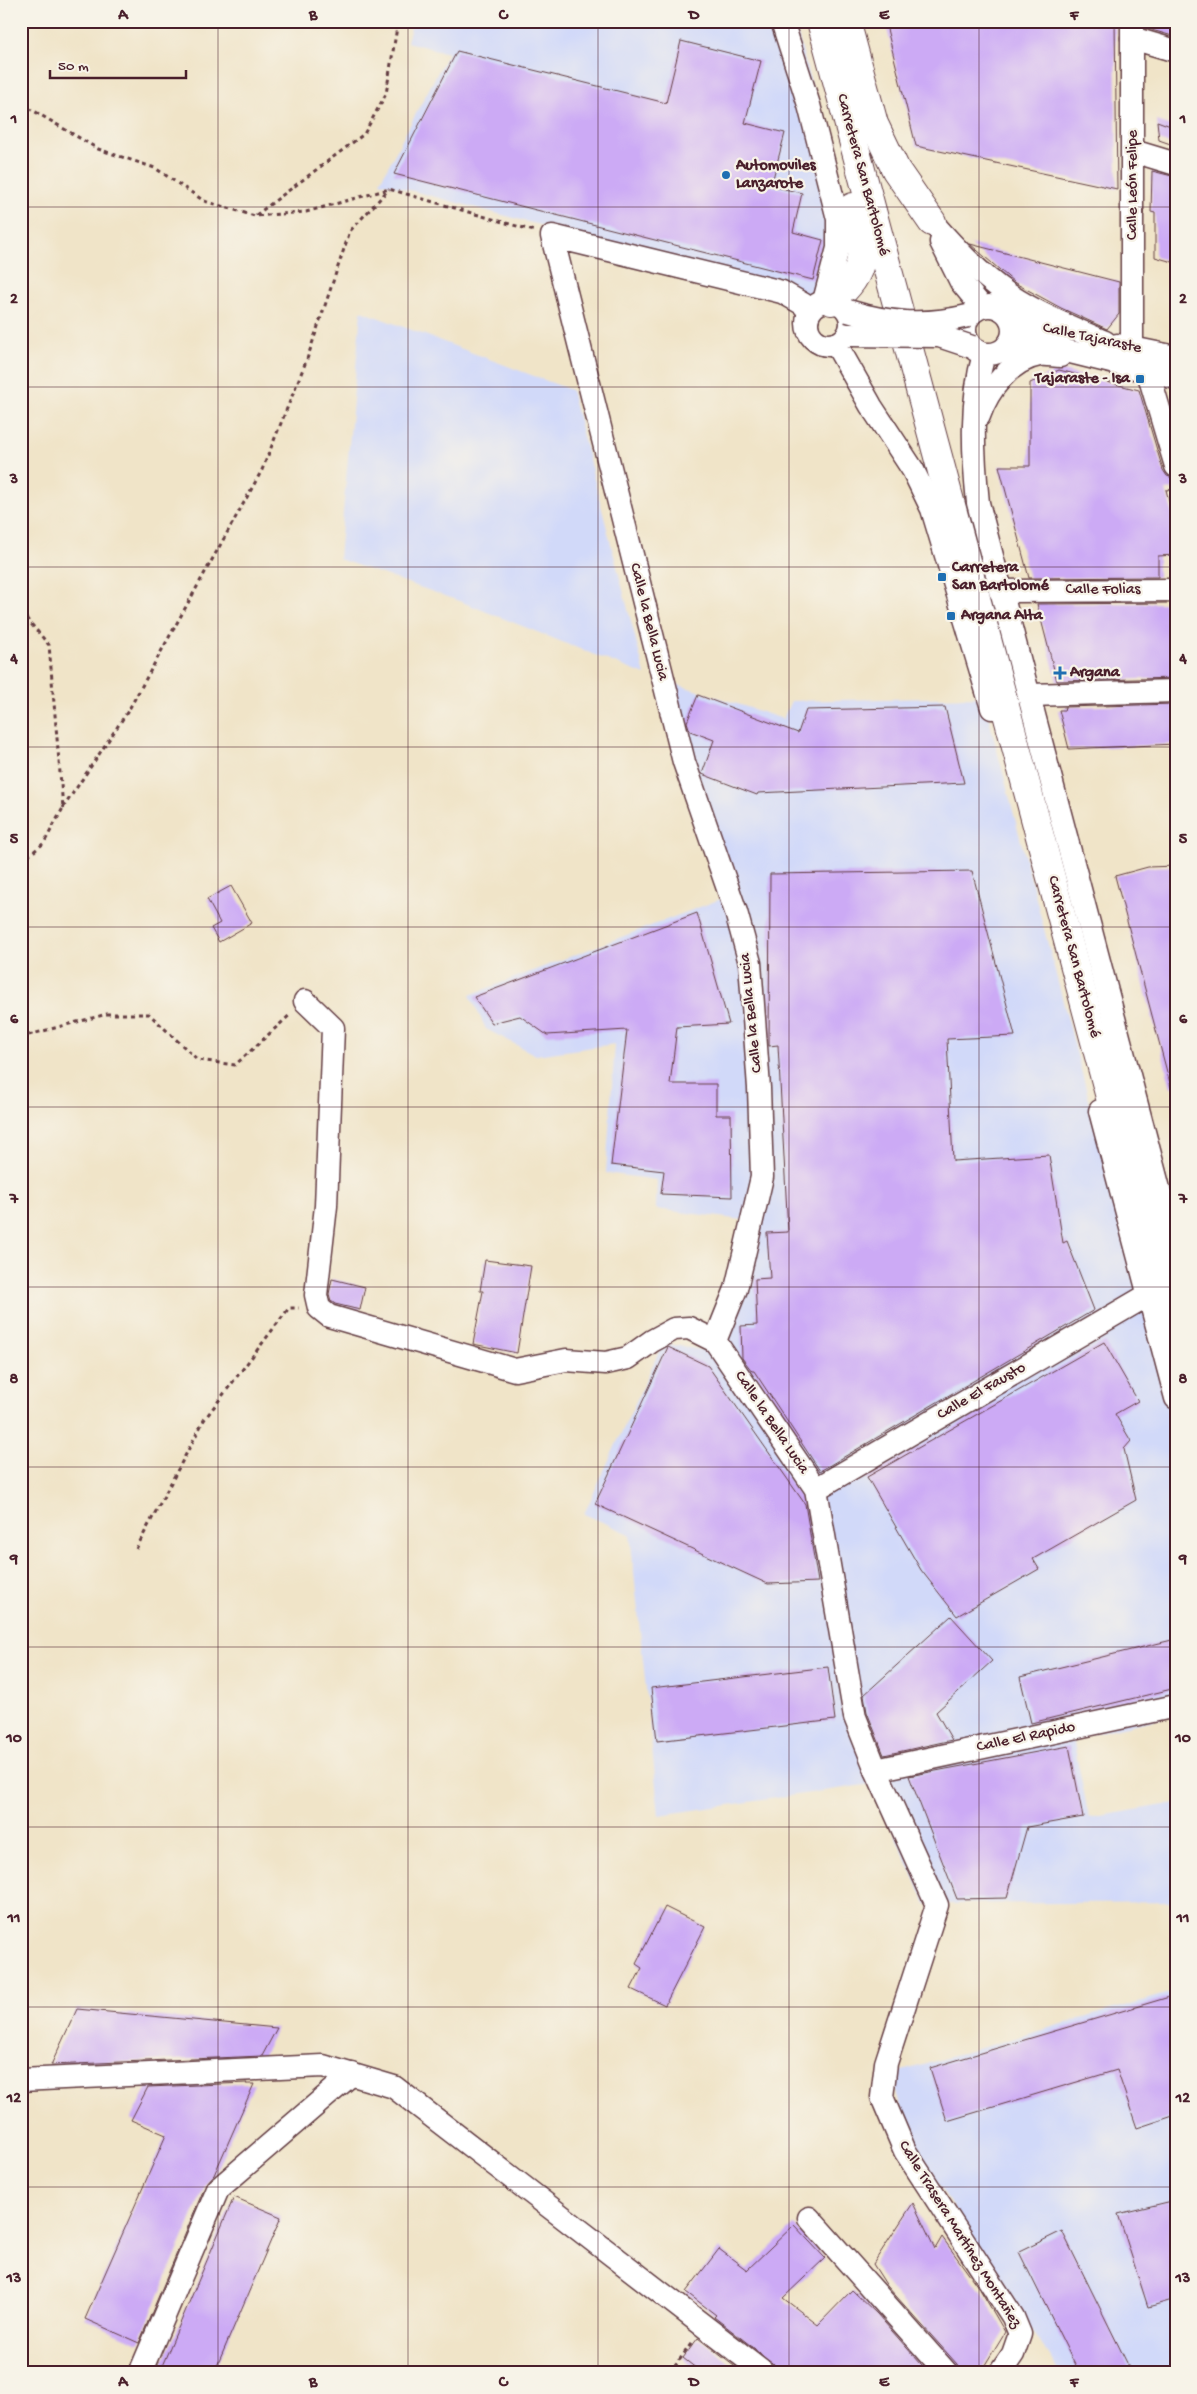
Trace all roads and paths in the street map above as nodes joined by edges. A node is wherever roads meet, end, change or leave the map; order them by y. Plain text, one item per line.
1 (398, 21) edge
2 (782, 21) edge
3 (806, 21) edge
4 (821, 21) edge
5 (831, 21) edge
6 (846, 21) edge
7 (1132, 30) edge
8 (1176, 51) edge
9 (21, 106) edge
10 (1133, 151) junction
11 (1176, 164) edge
12 (389, 189) junction
13 (255, 216) junction
14 (932, 222) junction
15 (552, 236) junction
16 (828, 306) junction
17 (975, 311) junction
18 (1010, 318) junction
19 (842, 340) junction
20 (1105, 342) junction
21 (1007, 346) junction
22 (1132, 348) junction
23 (978, 351) junction
24 (1176, 356) edge
25 (1086, 358) junction
26 (1148, 372) junction
27 (1176, 378) edge
28 (975, 427) junction
29 (1176, 466) edge
30 (1000, 590) junction
31 (1176, 590) edge
32 (21, 612) edge
33 (1176, 691) edge
34 (1029, 695) junction
35 (63, 808) junction
36 (21, 862) edge
37 (305, 1000) joint
38 (21, 1037) edge
39 (1155, 1226) junction
40 (1176, 1253) edge
41 (1176, 1285) edge
42 (1148, 1295) junction
43 (1176, 1303) edge
44 (319, 1308) junction
45 (715, 1341) junction
46 (1176, 1343) edge
47 (1176, 1398) edge
48 (816, 1489) junction
49 (136, 1549) dead end
50 (1176, 1706) edge
51 (876, 1770) junction
52 (352, 2074) junction
53 (21, 2080) edge
54 (809, 2218) dead end
55 (704, 2326) junction
56 (140, 2373) edge
57 (670, 2373) edge
58 (765, 2373) edge
59 (947, 2373) edge
60 (1000, 2373) edge

1 - 13 path
2 - 16 street
3 - 16 main road
4 - 46 main road, Carretera San Bartolomé
5 - 39 main road, Carretera San Bartolomé
6 - 14 main road
7 - 8 street
7 - 10 street, Calle León Felipe
9 - 13 path
10 - 11 street
10 - 22 street, Calle León Felipe
12 - 13 path
12 - 15 path
12 - 35 path
14 - 17 street
14 - 20 street
15 - 16 street
15 - 45 street, Calle la Bella Lucia
16 - 17 street, bridge
16 - 19 street
16 - 19 street
17 - 18 street
17 - 23 street
18 - 20 street, Calle Tajaraste
18 - 21 street
19 - 23 street, bridge
19 - 42 street, Carretera San Bartolomé
20 - 22 street, Calle Tajaraste
21 - 23 street
21 - 25 street, Calle Tajaraste
22 - 24 street, Calle Tajaraste
23 - 28 street, Carretera San Bartolomé
25 - 26 street, Calle Tajaraste
25 - 28 street
26 - 27 street, Calle Tajaraste
26 - 29 street
28 - 30 street, Carretera San Bartolomé
30 - 31 street, Calle Folias
30 - 34 street, Carretera San Bartolomé
32 - 35 path
33 - 34 street
34 - 40 street, Carretera San Bartolomé
35 - 36 path
37 - 38 path
37 - 44 street
39 - 41 main road
39 - 43 main road, Carretera San Bartolomé
42 - 47 street, Carretera San Bartolomé
42 - 48 street, Calle El Fausto
44 - 45 street
44 - 49 path
45 - 48 street, Calle la Bella Lucia
48 - 51 street, Calle la Bella Lucia
50 - 51 street, Calle El Rapido
51 - 60 street, Calle Trasera Martínez Montañez
52 - 53 street
52 - 55 street
52 - 56 street
54 - 59 street
55 - 57 path
55 - 58 street

